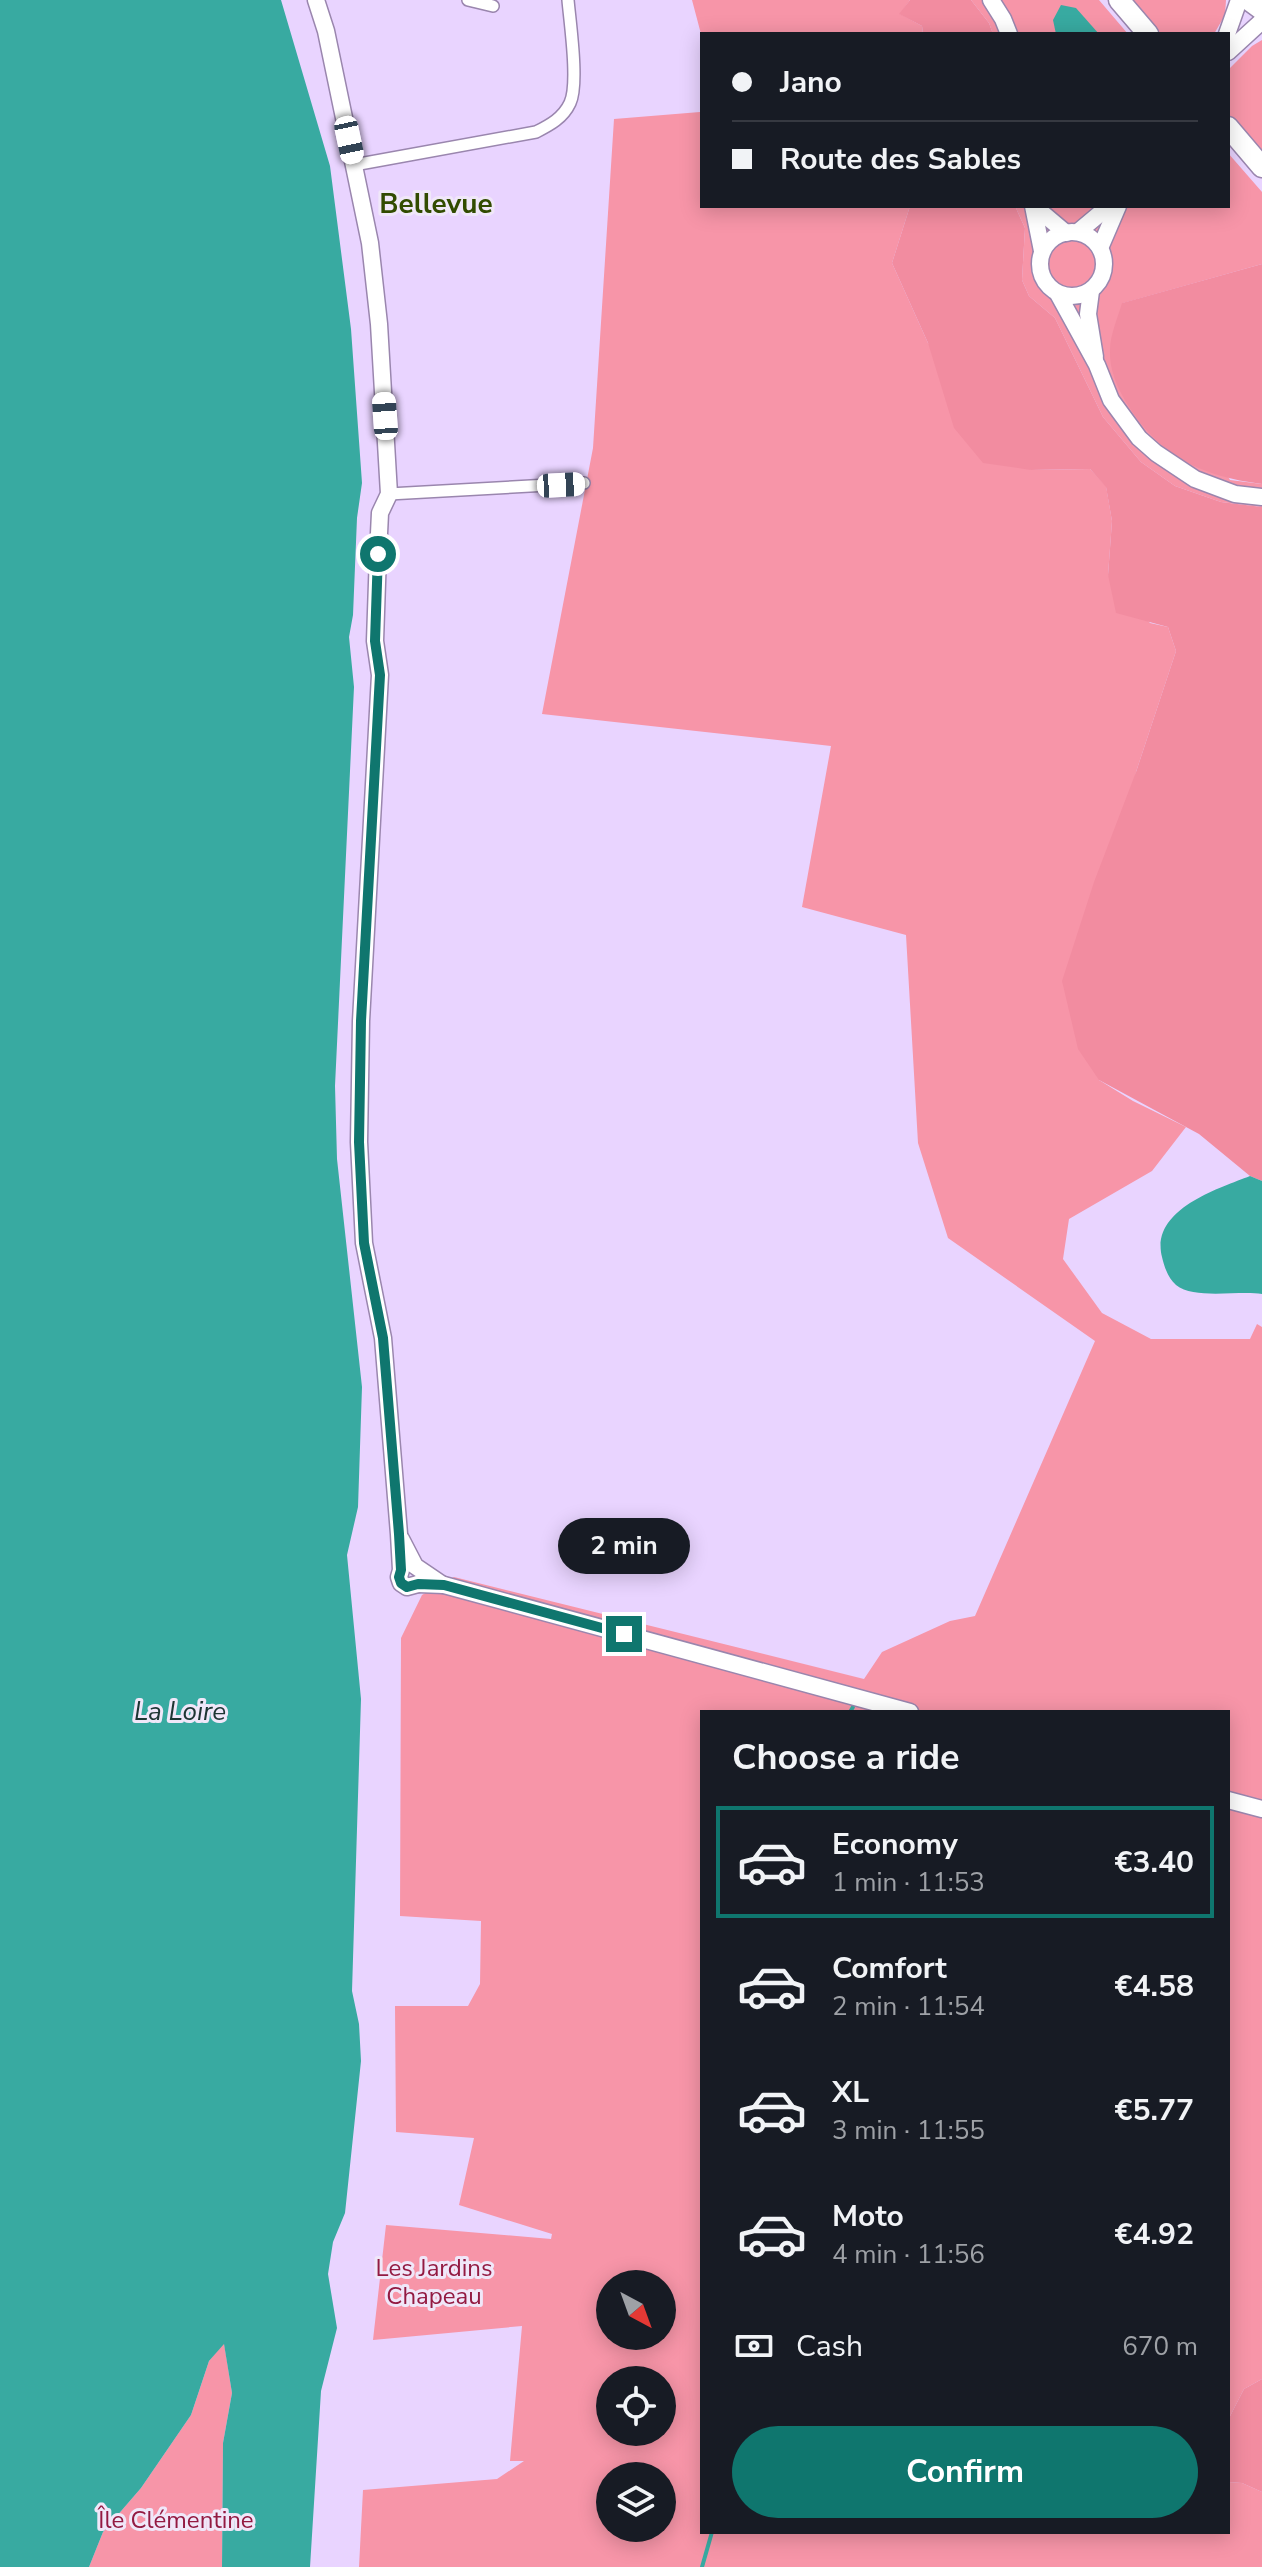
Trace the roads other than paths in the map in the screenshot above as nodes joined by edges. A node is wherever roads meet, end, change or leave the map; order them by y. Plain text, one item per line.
1 (316, 0) edge
2 (468, 0) edge
3 (568, 0) edge
4 (991, 0) edge
5 (1119, 0) edge
6 (1239, 0) edge
7 (1247, 0) edge
8 (493, 6) dead end
9 (1262, 11) edge
10 (1262, 21) edge
11 (1008, 32) edge
12 (1146, 32) edge
13 (1228, 32) edge
14 (1230, 50) edge
15 (1230, 129) edge
16 (354, 165) junction
17 (1262, 167) edge
18 (1033, 208) edge
19 (1036, 208) edge
20 (1106, 208) edge
21 (1117, 208) edge
22 (1072, 232) junction
23 (1100, 248) junction
24 (1042, 251) junction
25 (1091, 291) junction
26 (1058, 294) junction
27 (1097, 365) junction
28 (584, 483) dead end
29 (389, 494) junction
30 (1262, 497) edge
31 (903, 1710) edge
32 (1230, 1801) edge
33 (1262, 1809) edge

1 - 16 street
2 - 8 street
3 - 16 street
4 - 11 street
5 - 12 highway
6 - 13 street
7 - 9 main road
10 - 14 street
15 - 17 highway
16 - 29 street
18 - 24 street
19 - 22 street
20 - 22 street
21 - 23 street
22 - 23 street
22 - 24 street
23 - 25 street
24 - 26 street
25 - 26 street
25 - 27 street
26 - 27 street
27 - 30 street
28 - 29 street
29 - 31 street
32 - 33 street

